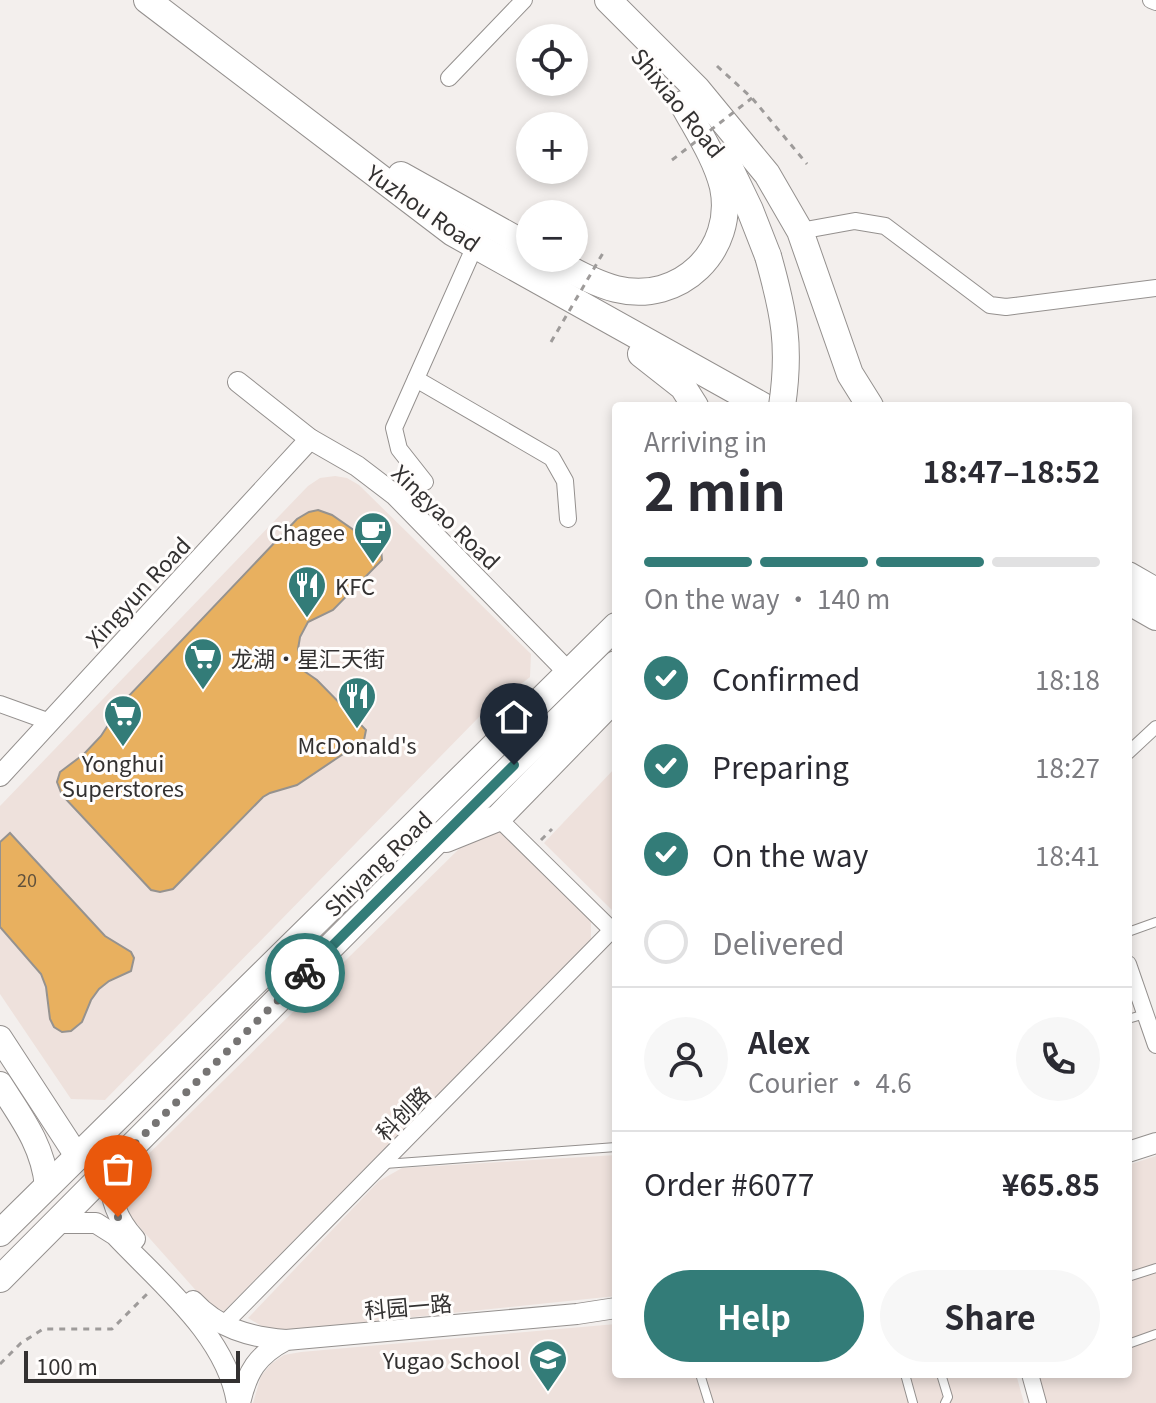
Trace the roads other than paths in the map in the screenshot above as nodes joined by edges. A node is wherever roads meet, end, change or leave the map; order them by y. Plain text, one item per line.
1 (147, 0) edge
2 (160, 0) edge
3 (524, 0) edge
4 (595, 0) edge
5 (608, 0) edge
6 (198, 40) junction
7 (449, 78) dead end
8 (683, 104) junction
9 (294, 113) junction
10 (800, 231) junction
11 (516, 240) edge
12 (464, 241) junction
13 (575, 272) edge
14 (1156, 288) edge
15 (416, 379) junction
16 (238, 382) dead end
17 (692, 402) edge
18 (756, 402) edge
19 (783, 402) edge
20 (868, 402) edge
21 (310, 439) junction
22 (425, 482) dead end
23 (568, 519) dead end
24 (1132, 577) edge
25 (1156, 591) edge
26 (1132, 603) edge
27 (1156, 617) edge
28 (612, 630) edge
29 (612, 668) edge
30 (569, 673) junction
31 (612, 701) edge
32 (0, 704) edge
33 (50, 722) junction
34 (1156, 727) edge
35 (1132, 749) edge
36 (0, 776) edge
37 (498, 818) junction
38 (432, 845) junction
39 (1156, 922) edge
40 (612, 930) edge
41 (1132, 931) edge
42 (612, 934) edge
43 (1132, 976) edge
44 (1145, 1014) junction
45 (1132, 1018) edge
46 (0, 1038) edge
47 (1156, 1045) edge
48 (23, 1073) junction
49 (0, 1084) edge
50 (1156, 1143) edge
51 (612, 1147) edge
52 (1132, 1151) edge
53 (77, 1156) junction
54 (381, 1165) junction
55 (108, 1171) junction
56 (47, 1186) junction
57 (55, 1223) junction
58 (0, 1233) edge
59 (1156, 1268) edge
60 (1132, 1276) edge
61 (0, 1279) edge
62 (612, 1309) edge
63 (223, 1325) junction
64 (1156, 1334) edge
65 (286, 1340) junction
66 (1132, 1343) edge
67 (701, 1378) edge
68 (906, 1378) edge
69 (942, 1378) edge
70 (1031, 1378) edge
71 (239, 1403) edge
72 (709, 1403) edge
73 (913, 1403) edge
74 (945, 1403) edge
75 (1038, 1403) edge

1 - 6 main road, Yuzhou Road
2 - 6 main road
3 - 7 street
4 - 8 main road, Shixiao Road
5 - 10 main road
6 - 9 main road, Yuzhou Road
8 - 13 main road
8 - 19 main road, Shixiao Road, bridge
9 - 11 main road
9 - 12 main road, Yuzhou Road
10 - 14 street
10 - 20 main road
12 - 15 street
12 - 17 main road
12 - 18 main road, Yuzhou Road
15 - 22 street
15 - 23 street
16 - 21 street, Xingyao Road
21 - 30 street, Xingyao Road
21 - 33 street, Xingyun Road
24 - 25 main road
26 - 27 main road
28 - 30 main road, Shiyang Road
29 - 38 main road, Shiyang Road
30 - 53 main road, Shiyang Road
31 - 37 main road
32 - 33 street
33 - 36 street, Xingyun Road
34 - 35 street
37 - 38 main road
37 - 40 street
38 - 55 main road, Shiyang Road
39 - 41 lane
42 - 54 street, 科创路
43 - 44 street
44 - 45 lane
44 - 47 street
46 - 48 main road
48 - 49 main road
48 - 53 main road
49 - 56 main road
50 - 52 street
51 - 54 lane
53 - 56 main road, Shiyang Road
54 - 63 street, 科创路
55 - 57 main road, Shiyang Road
55 - 63 street, 科园一路
56 - 58 main road, Shiyang Road
57 - 61 main road, Shiyang Road
57 - 71 street
59 - 60 lane
62 - 65 street, 科园一路
63 - 65 street, 科园一路
64 - 66 lane
65 - 71 street
67 - 72 lane
68 - 73 lane
69 - 74 lane
70 - 75 street

